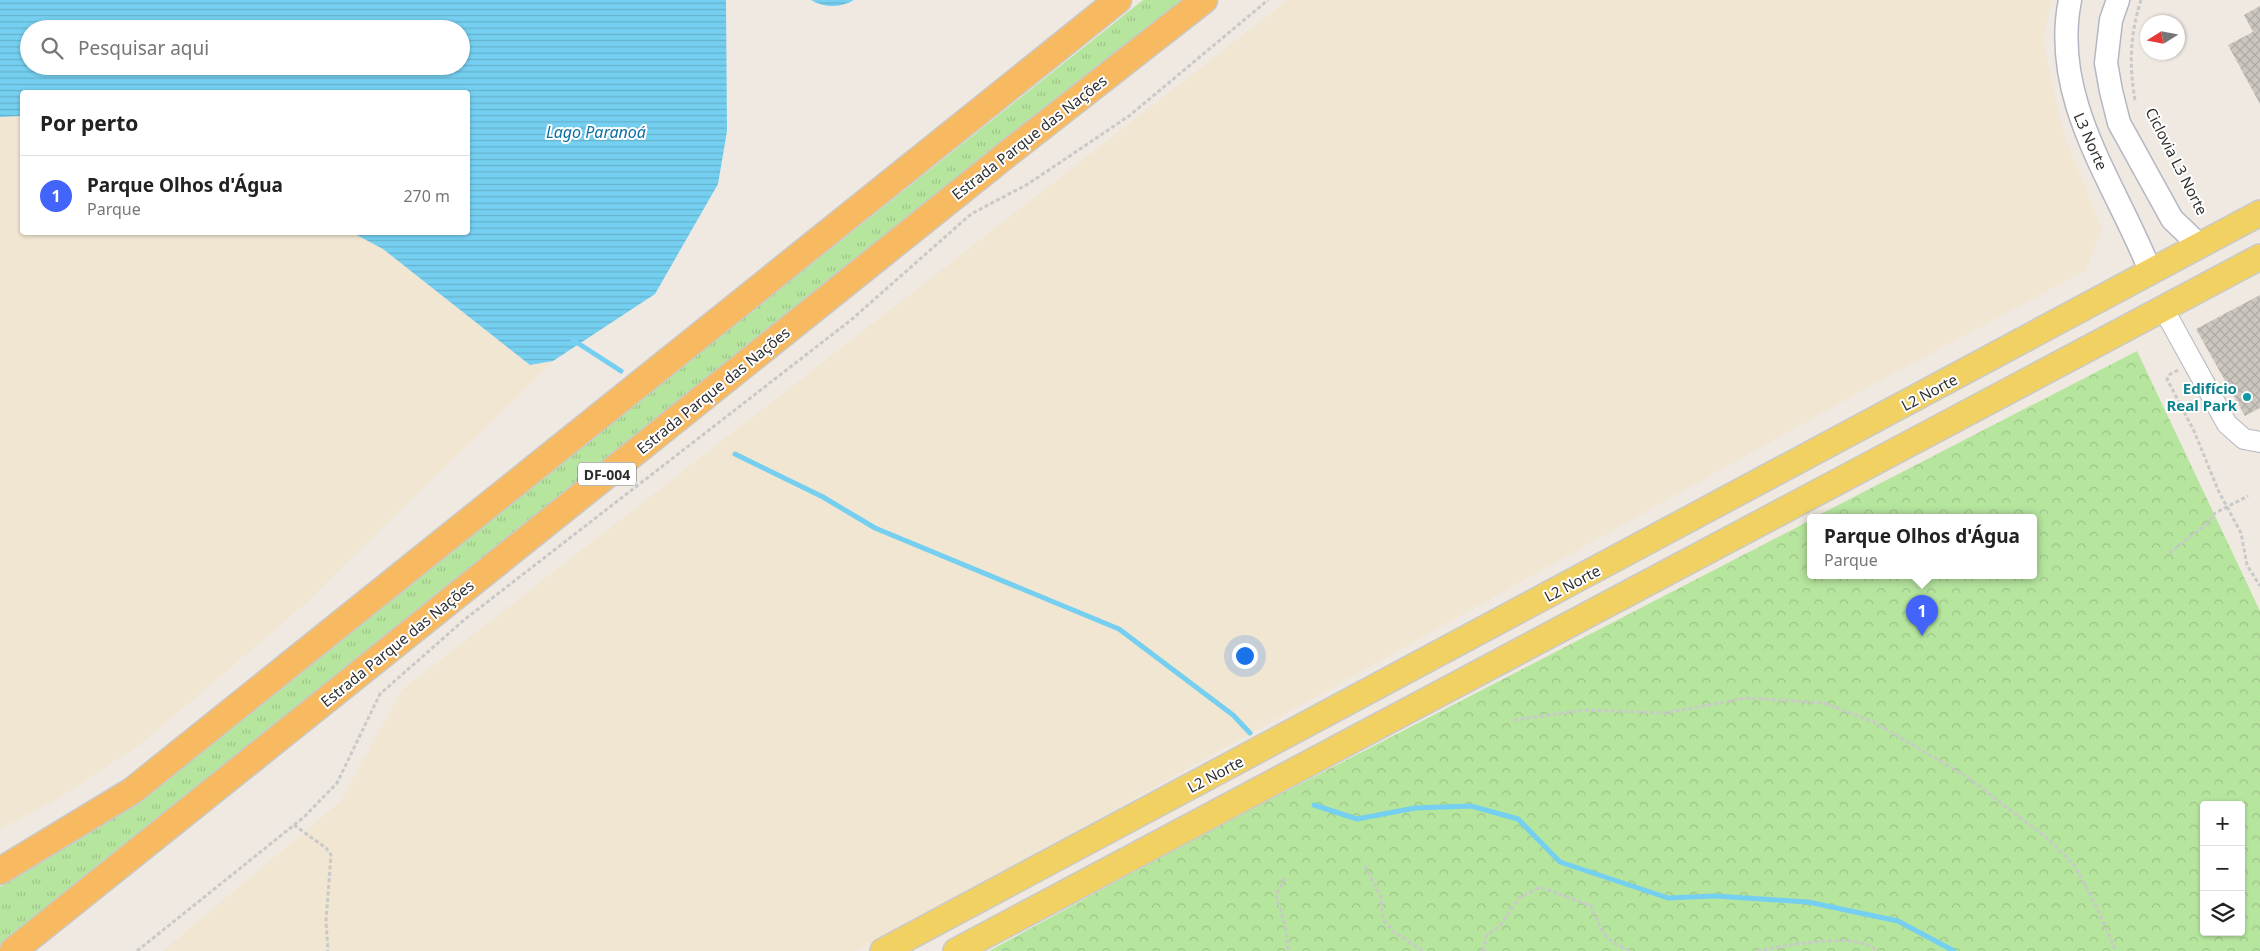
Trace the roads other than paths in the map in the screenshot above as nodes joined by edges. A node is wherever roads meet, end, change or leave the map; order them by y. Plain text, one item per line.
1 (1118, 0) edge
2 (1204, 0) edge
3 (2070, 0) edge
4 (2118, 0) edge
5 (2260, 213) edge
6 (2200, 246) junction
7 (2260, 257) edge
8 (2151, 273) junction
9 (2164, 308) junction
10 (2260, 442) edge
11 (0, 871) edge
12 (13, 951) edge
13 (883, 951) edge
14 (956, 951) edge

1 - 11 highway
2 - 12 highway, Estrada Parque das Nações / DF-004
3 - 8 main road, L3 Norte
4 - 6 main road
5 - 6 main road, L2 Norte
6 - 8 main road, L2 Norte
7 - 9 main road
8 - 13 main road, L2 Norte
9 - 10 street
9 - 14 main road

